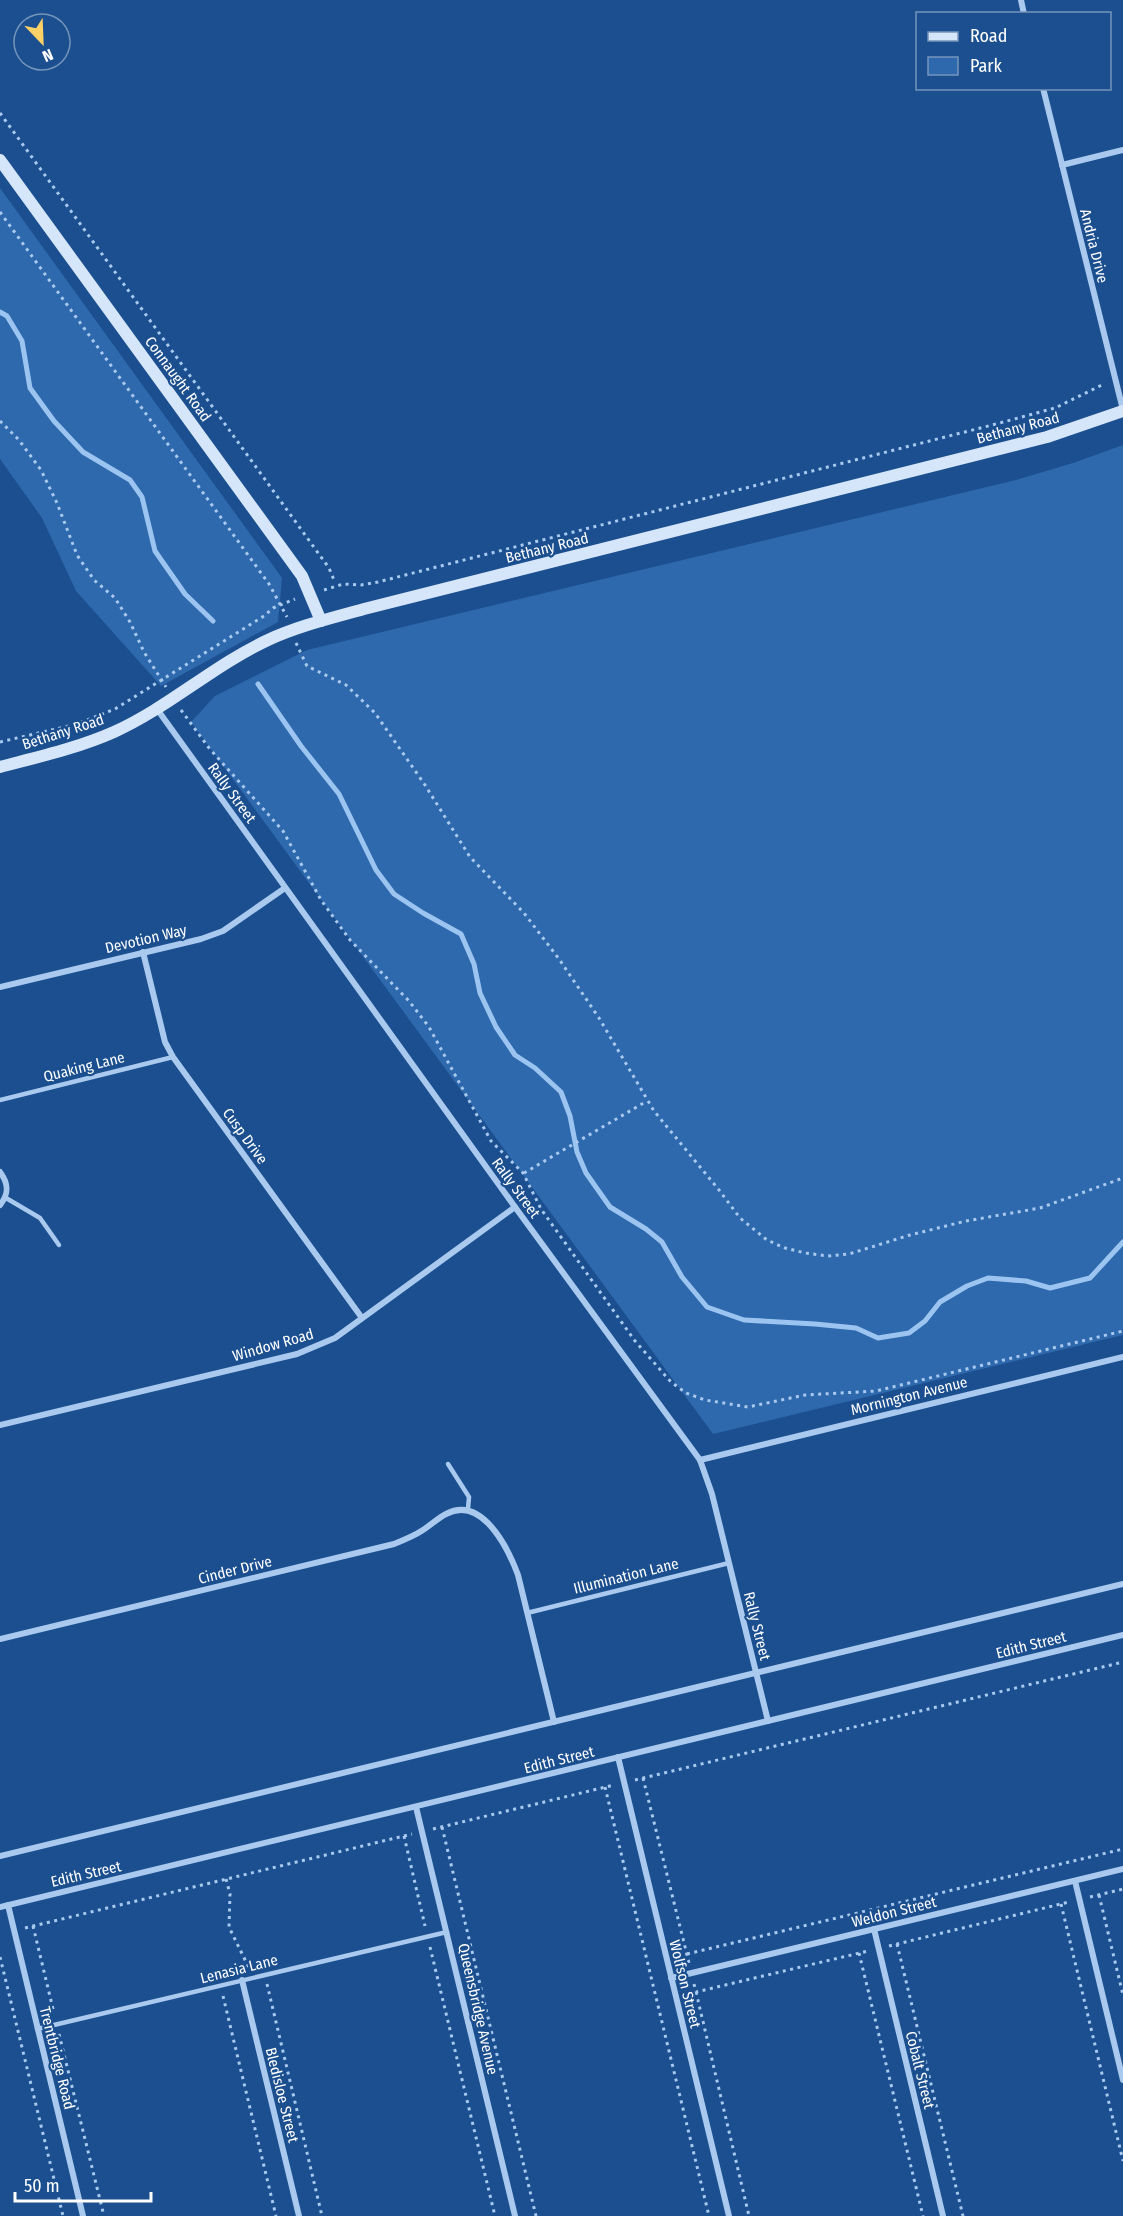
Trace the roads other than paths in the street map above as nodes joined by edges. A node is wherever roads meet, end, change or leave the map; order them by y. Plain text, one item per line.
1 (1043, 90) edge
2 (1123, 150) edge
3 (0, 160) edge
4 (1062, 165) junction
5 (1123, 410) edge
6 (321, 621) junction
7 (157, 709) junction
8 (0, 767) edge
9 (285, 888) junction
10 (143, 952) junction
11 (0, 987) edge
12 (173, 1058) junction
13 (0, 1100) edge
14 (0, 1172) edge
15 (6, 1198) junction
16 (0, 1205) edge
17 (515, 1207) junction
18 (59, 1245) dead end
19 (362, 1318) junction
20 (1123, 1357) edge
21 (0, 1425) edge
22 (700, 1460) junction
23 (448, 1464) dead end
24 (468, 1509) junction
25 (729, 1563) junction
26 (1123, 1584) edge
27 (527, 1613) junction
28 (1123, 1635) edge
29 (0, 1639) edge
30 (756, 1673) junction
31 (768, 1721) junction
32 (554, 1722) junction
33 (618, 1757) junction
34 (416, 1807) junction
35 (0, 1856) edge
36 (1123, 1869) edge
37 (1075, 1881) junction
38 (8, 1905) junction
39 (0, 1907) edge
40 (874, 1929) junction
41 (447, 1932) junction
42 (671, 1978) junction
43 (242, 1980) junction
44 (38, 2029) junction
45 (1123, 2080) edge
46 (83, 2216) edge
47 (299, 2216) edge
48 (515, 2216) edge
49 (729, 2216) edge
50 (943, 2216) edge

1 - 4 street, Andria Drive
2 - 4 street
3 - 6 street, Connaught Road
4 - 5 street, Andria Drive
5 - 6 street, Bethany Road
6 - 7 street, Bethany Road
7 - 8 street, Bethany Road
7 - 9 street, Rally Street
9 - 10 street, Devotion Way
9 - 17 street, Rally Street
10 - 11 street, Devotion Way
10 - 12 street, Cusp Drive
12 - 13 lane, Quaking Lane
12 - 19 street, Cusp Drive
14 - 15 street
15 - 16 street
15 - 18 lane
17 - 19 street, Window Road
17 - 22 street, Rally Street
19 - 21 street, Window Road
20 - 22 street, Mornington Avenue
22 - 25 street, Rally Street
23 - 24 lane
24 - 27 street
24 - 29 street, Cinder Drive
25 - 27 lane, Illumination Lane
25 - 30 street, Rally Street
26 - 30 street
27 - 32 street
28 - 31 street, Edith Street
30 - 31 street, Rally Street
30 - 32 street
31 - 33 street, Edith Street
32 - 35 street
33 - 34 street, Edith Street
33 - 42 street, Wolfson Street
34 - 38 street, Edith Street
34 - 41 street, Queensbridge Avenue
36 - 37 street, Weldon Street
37 - 40 street, Weldon Street
37 - 45 street
38 - 39 street, Edith Street
38 - 44 street, Trentbridge Road
40 - 42 street, Weldon Street
40 - 50 street, Cobalt Street
41 - 43 lane, Lenasia Lane
41 - 48 street, Queensbridge Avenue
42 - 49 street, Wolfson Street
43 - 44 lane, Lenasia Lane
43 - 47 street, Bledisloe Street
44 - 46 street, Trentbridge Road

